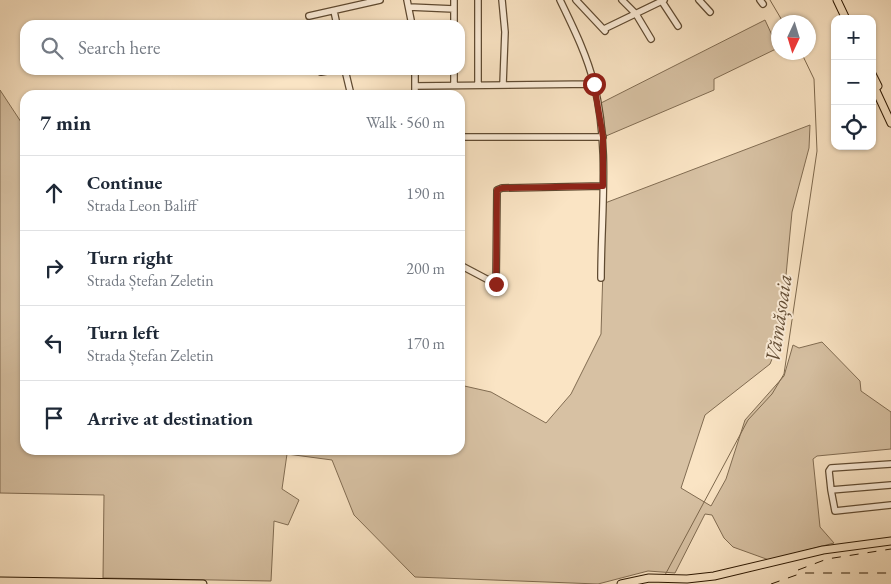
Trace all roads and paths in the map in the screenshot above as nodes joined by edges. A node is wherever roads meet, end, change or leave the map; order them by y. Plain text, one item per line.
1 (380, 0) edge
2 (407, 0) edge
3 (454, 0) edge
4 (478, 0) edge
5 (502, 0) edge
6 (560, 0) edge
7 (576, 0) edge
8 (622, 0) edge
9 (662, 0) edge
10 (698, 0) edge
11 (832, 0) edge
12 (837, 0) edge
13 (409, 8) junction
14 (454, 9) junction
15 (334, 11) junction
16 (710, 12) dead end
17 (636, 14) junction
18 (839, 15) edge
19 (844, 15) edge
20 (309, 16) dead end
21 (336, 20) edge
22 (411, 20) edge
23 (454, 20) edge
24 (678, 26) dead end
25 (651, 39) dead end
26 (347, 75) edge
27 (415, 75) edge
28 (454, 75) edge
29 (876, 82) edge
30 (503, 84) junction
31 (594, 84) junction
32 (454, 85) junction
33 (478, 85) junction
34 (415, 86) junction
35 (350, 90) edge
36 (415, 90) edge
37 (876, 91) edge
38 (891, 113) edge
39 (891, 123) edge
40 (465, 137) edge
41 (603, 137) junction
42 (603, 186) junction
43 (465, 268) edge
44 (601, 278) dead end
45 (891, 464) edge
46 (891, 485) edge
47 (831, 490) junction
48 (891, 506) edge
49 (891, 541) edge
50 (0, 581) edge
51 (203, 584) edge
52 (621, 584) edge

1 - 15 street
2 - 13 street
3 - 14 street
4 - 33 street
5 - 30 street
6 - 31 street
7 - 17 street
8 - 17 street
9 - 17 street
9 - 24 street
10 - 16 street
11 - 18 main road
12 - 19 main road
13 - 14 street
13 - 22 street
14 - 23 street
15 - 20 street
15 - 21 street
17 - 25 street
26 - 35 street
27 - 34 street
28 - 32 street
29 - 38 main road
30 - 31 street
30 - 33 street
31 - 41 street
32 - 33 street
32 - 34 street
34 - 36 street
37 - 39 main road
40 - 41 street
41 - 42 street
42 - 43 street
42 - 44 street
45 - 47 street
46 - 47 street
47 - 48 street
49 - 52 main road
50 - 51 main road

